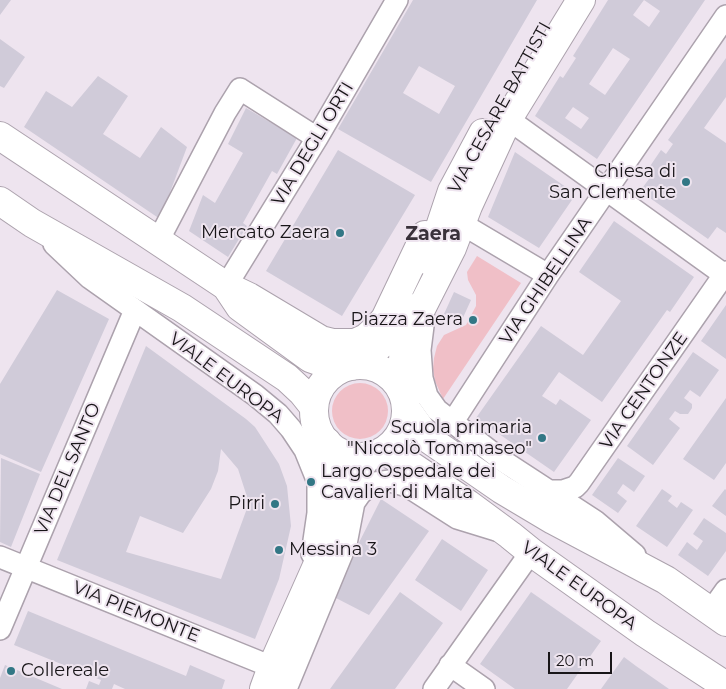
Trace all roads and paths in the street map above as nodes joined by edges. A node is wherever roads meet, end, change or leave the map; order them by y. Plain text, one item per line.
1 (396, 0) edge
2 (561, 0) edge
3 (581, 0) edge
4 (726, 16) edge
5 (508, 119) junction
6 (0, 136) edge
7 (317, 138) junction
8 (606, 190) junction
9 (452, 191) junction
10 (0, 201) edge
11 (32, 223) junction
12 (462, 224) junction
13 (158, 241) junction
14 (725, 274) edge
15 (548, 275) junction
16 (226, 286) junction
17 (432, 290) junction
18 (135, 310) junction
19 (346, 367) junction
20 (404, 400) junction
21 (314, 407) junction
22 (452, 423) junction
23 (327, 442) junction
24 (380, 452) junction
25 (500, 489) junction
26 (550, 491) junction
27 (353, 504) junction
28 (510, 535) junction
29 (531, 552) junction
30 (0, 557) edge
31 (26, 567) junction
32 (666, 580) junction
33 (307, 587) junction
34 (721, 608) edge
35 (0, 629) edge
36 (450, 665) junction
37 (274, 682) edge
38 (726, 686) edge
39 (434, 689) edge
40 (484, 689) edge

1 - 7 street, VIA DEGLI ORTI
2 - 9 main road, VIA CESARE BATTISTI
3 - 5 main road, VIA CESARE BATTISTI
4 - 8 street, VIA GHIBELLINA
5 - 8 street
5 - 12 main road, VIA CESARE BATTISTI
6 - 13 main road
7 - 13 street
7 - 16 street, VIA DEGLI ORTI
8 - 14 street
8 - 15 street, VIA GHIBELLINA
9 - 16 main road
9 - 19 main road, VIA CESARE BATTISTI
10 - 11 main road, VIALE EUROPA
11 - 18 street, VIALE EUROPA
11 - 21 main road, VIALE EUROPA
12 - 15 street
12 - 17 main road, VIA CESARE BATTISTI
13 - 16 main road
14 - 26 street, VIA CENTONZE
15 - 22 street, VIA GHIBELLINA
16 - 19 main road
17 - 20 main road, VIA CESARE BATTISTI
17 - 22 street
18 - 31 street, VIA DEL SANTO
18 - 33 street, VIALE EUROPA
19 - 20 main road
19 - 21 main road
20 - 24 main road
20 - 25 main road
21 - 23 main road
22 - 26 street
23 - 24 main road
23 - 33 main road
24 - 27 street
24 - 28 main road, VIALE EUROPA
25 - 26 street, VIA CENTONZE
25 - 32 main road
26 - 32 street
27 - 28 street
27 - 37 street
28 - 29 main road, VIALE EUROPA
29 - 36 street
29 - 38 main road, VIALE EUROPA
30 - 31 street, VIA PIEMONTE
31 - 35 street, VIA DEL SANTO
31 - 37 street, VIA PIEMONTE
32 - 34 main road
33 - 37 main road
36 - 39 street
36 - 40 street

